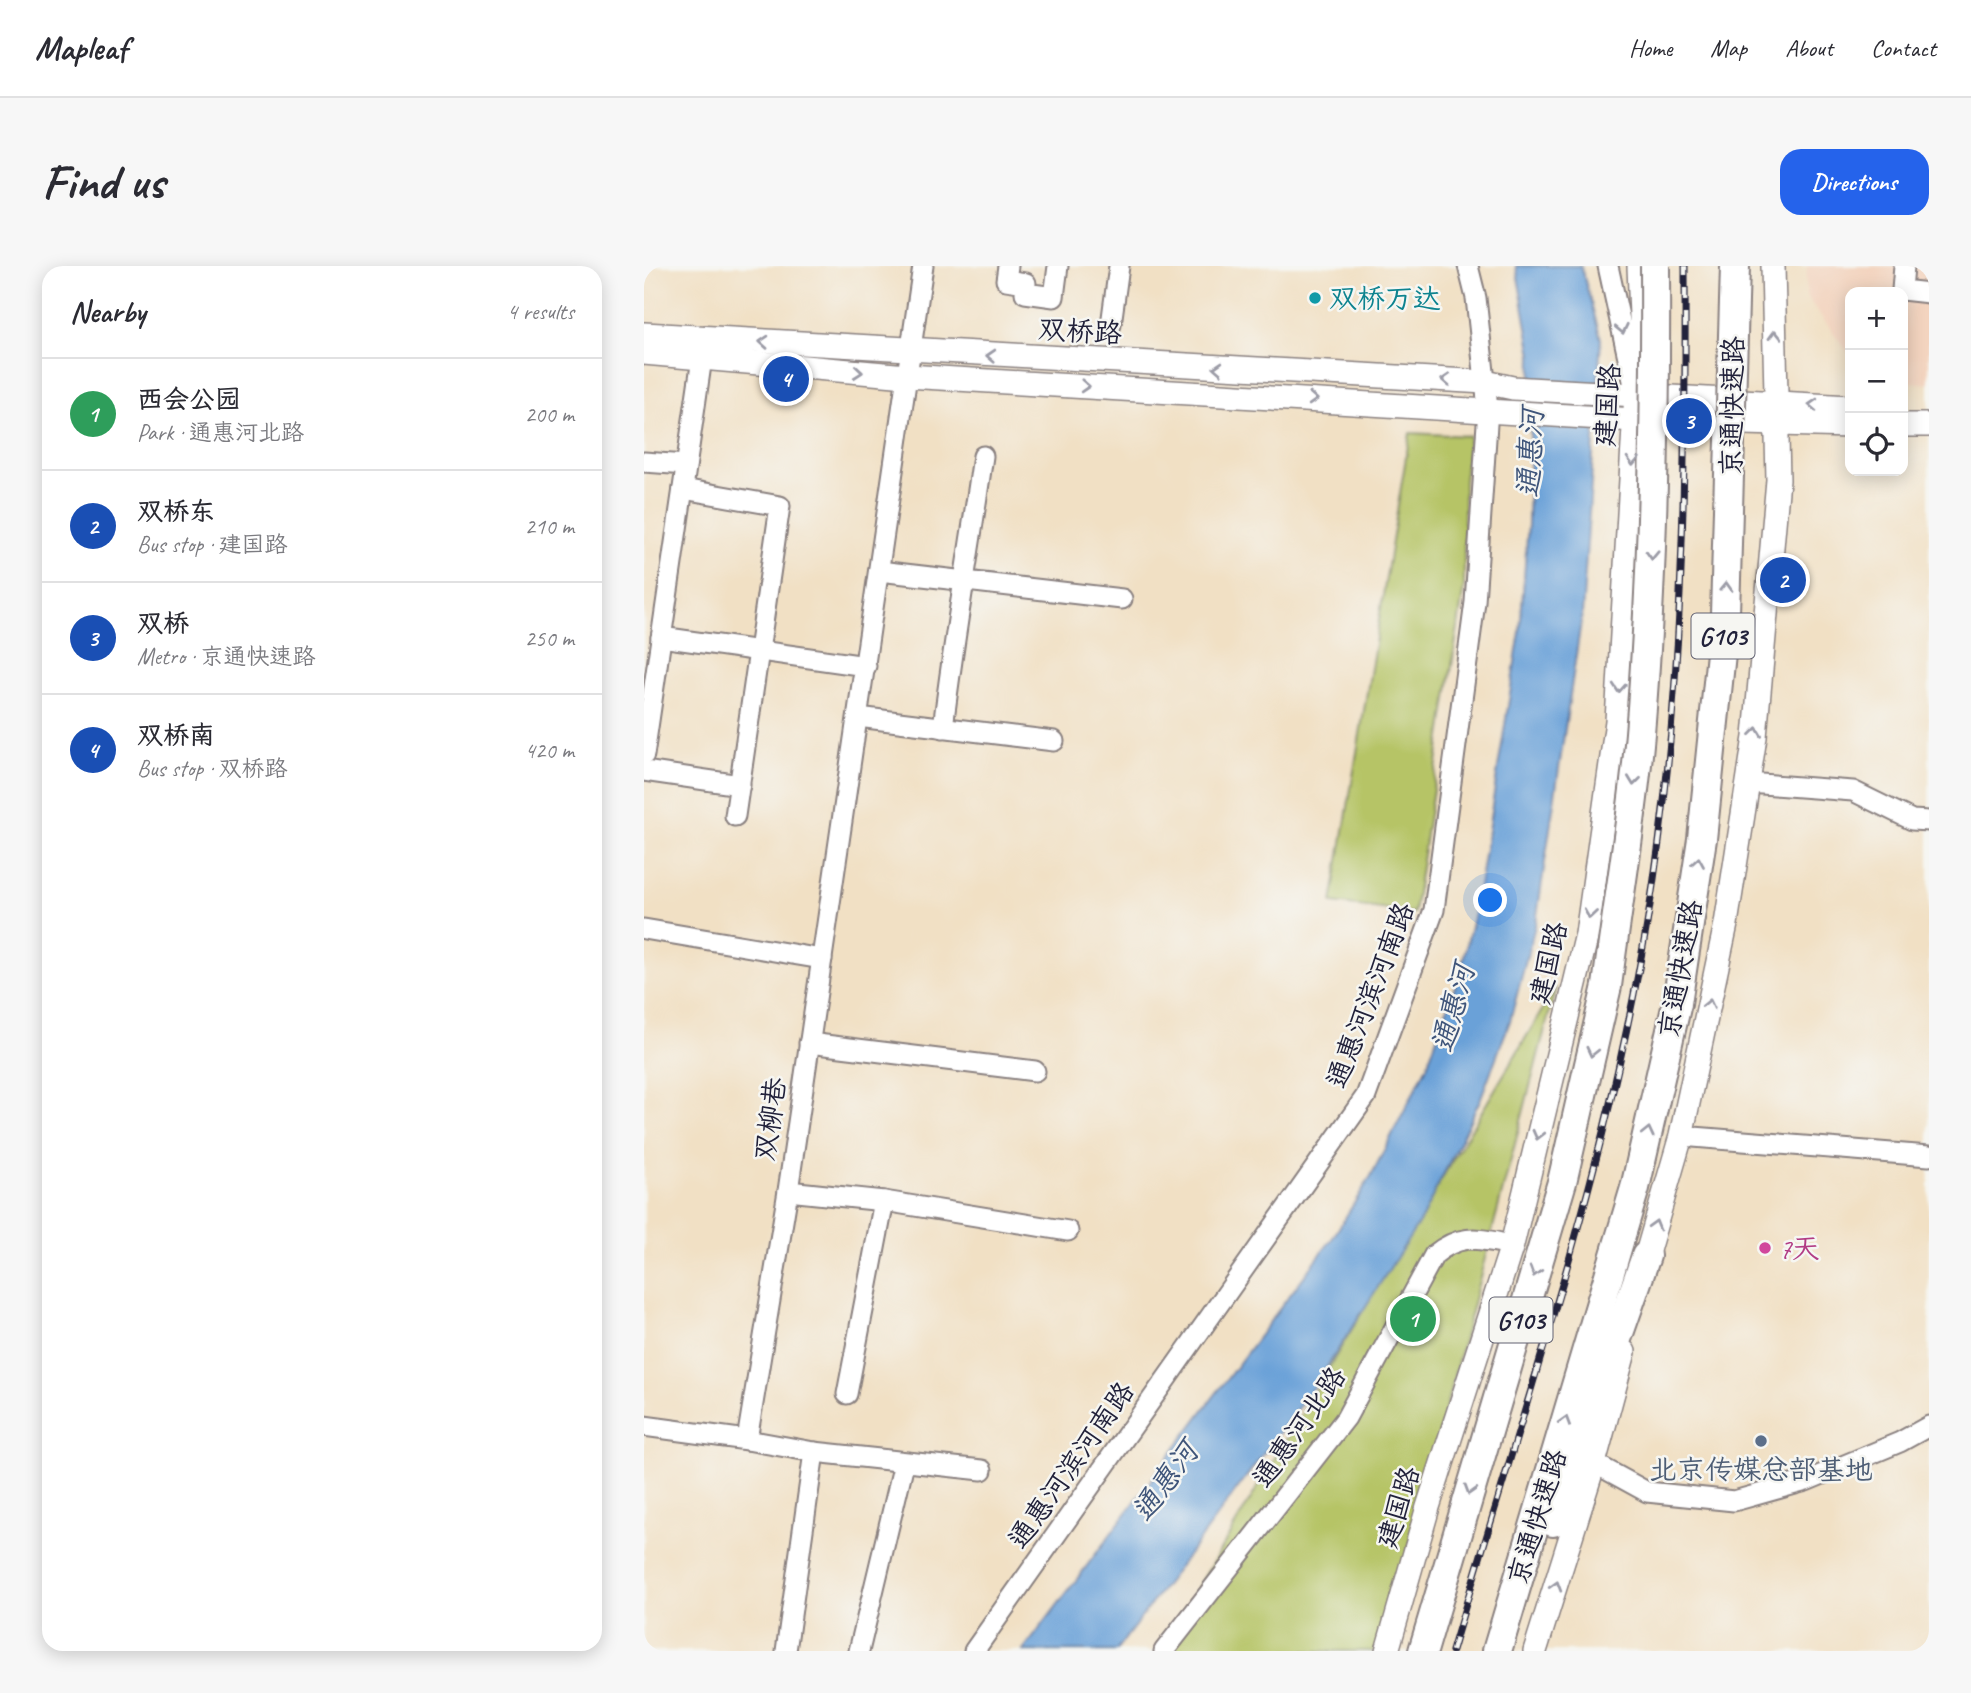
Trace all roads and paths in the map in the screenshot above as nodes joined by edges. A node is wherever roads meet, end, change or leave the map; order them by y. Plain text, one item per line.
1 (923, 266) edge
2 (1008, 266) edge
3 (1058, 266) edge
4 (1119, 266) edge
5 (1468, 266) edge
6 (1608, 266) edge
7 (1639, 266) edge
8 (1655, 266) edge
9 (1735, 266) edge
10 (1773, 266) edge
11 (1904, 266) edge
12 (1929, 293) edge
13 (1111, 325) dead end
14 (644, 334) edge
15 (910, 351) junction
16 (644, 353) edge
17 (702, 358) junction
18 (907, 376) junction
19 (1485, 382) junction
20 (1636, 393) junction
21 (1845, 407) edge
22 (1488, 409) junction
23 (1908, 411) edge
24 (1929, 411) edge
25 (1776, 414) junction
26 (1635, 420) junction
27 (1845, 425) edge
28 (1908, 425) edge
29 (1929, 425) edge
30 (983, 456) dead end
31 (644, 462) edge
32 (686, 465) junction
33 (683, 489) junction
34 (879, 571) junction
35 (966, 581) junction
36 (1122, 599) dead end
37 (661, 637) junction
38 (759, 651) junction
39 (866, 666) junction
40 (858, 717) junction
41 (943, 727) junction
42 (1054, 741) dead end
43 (644, 755) edge
44 (644, 771) edge
45 (1748, 783) junction
46 (740, 785) junction
47 (735, 816) dead end
48 (1929, 821) edge
49 (644, 929) edge
50 (822, 959) junction
51 (809, 1043) junction
52 (1035, 1071) dead end
53 (1681, 1136) junction
54 (1929, 1156) edge
55 (788, 1191) junction
56 (884, 1201) junction
57 (1068, 1231) dead end
58 (1512, 1245) junction
59 (1646, 1255) junction
60 (847, 1394) dead end
61 (644, 1426) edge
62 (1929, 1426) edge
63 (747, 1440) junction
64 (814, 1452) junction
65 (904, 1463) junction
66 (1594, 1463) junction
67 (982, 1470) dead end
68 (786, 1651) edge
69 (859, 1651) edge
70 (974, 1651) edge
71 (1164, 1651) edge
72 (1387, 1651) edge
73 (1423, 1651) edge
74 (1499, 1651) edge
75 (1535, 1651) edge

1 - 15 street, 双柳巷
2 - 3 street
4 - 13 street
5 - 19 street, 通惠河滨河南路
6 -> 20 street
7 - 20 main road, 建国路
8 -> 73 highway, G103, bridge
74 -> 9 highway, 京通快速路 / G103, bridge
25 -> 10 main road
11 - 12 street
15 -> 14 main road, 双桥路
15 - 18 street, 双柳巷
19 -> 15 main road, 双桥路
16 - 17 main road, 双桥路
17 -> 18 main road, 双桥路
17 - 32 street
18 -> 22 main road, 双桥路
18 - 34 street, 双柳巷
19 - 20 main road, 双桥路
19 - 22 street, 通惠河滨河南路
20 - 25 main road, 双桥路
20 - 26 main road, 建国路
21 -> 25 main road
22 - 26 main road, 双桥路
22 - 70 street, 通惠河滨河南路
23 - 24 main road
25 - 26 main road, 双桥路
25 - 27 main road
45 -> 25 main road
26 -> 58 main road, 建国路
28 - 29 main road
30 - 35 street
31 - 32 street
32 - 33 street
33 - 37 street
33 - 38 street
34 - 35 street
34 - 39 street, 双柳巷
35 - 36 street
35 - 41 street
37 - 38 street
37 - 43 street
38 - 39 street
38 - 46 street
39 - 40 street, 双柳巷
40 - 41 street
40 - 50 street, 双柳巷
41 - 42 street
44 - 46 street
45 - 48 street
53 -> 45 main road
46 - 47 street
49 - 50 street
50 - 51 street, 双柳巷
51 - 52 street
51 - 55 street, 双柳巷
53 - 54 street
59 -> 53 main road
55 - 56 street
55 - 63 street, 双柳巷
56 - 57 street
56 - 60 street
58 - 71 street, 通惠河北路
58 - 72 main road, 建国路
59 - 66 main road
59 - 74 highway
61 - 63 street
62 - 66 street
63 - 64 street
64 - 65 street
64 - 68 street
65 - 67 street
65 - 69 street
75 -> 66 main road

